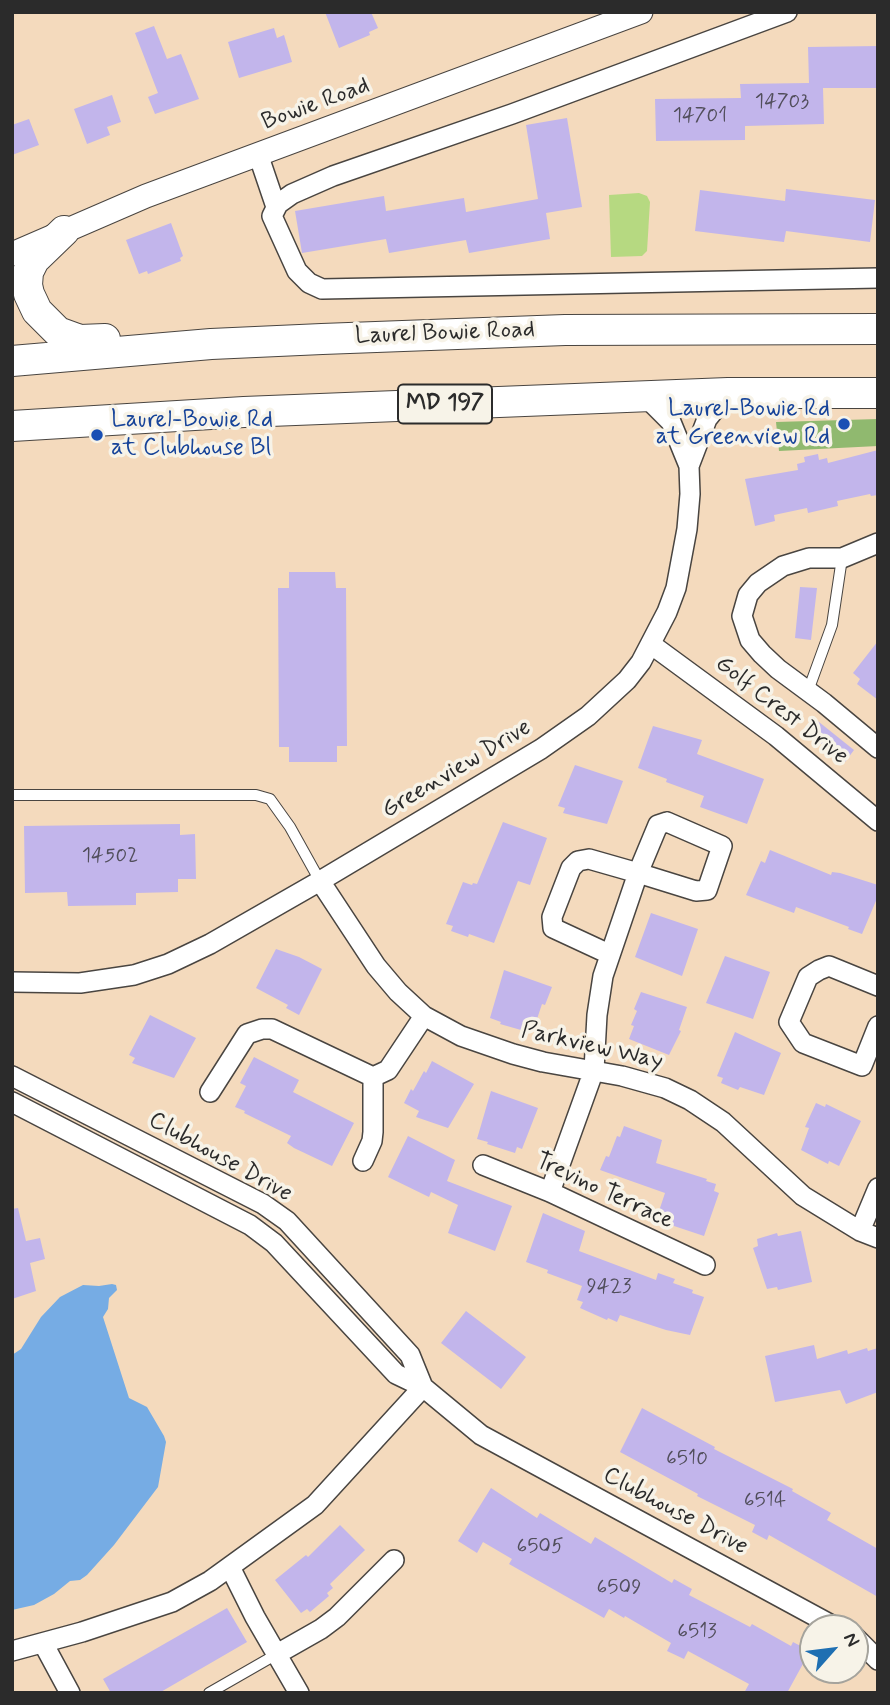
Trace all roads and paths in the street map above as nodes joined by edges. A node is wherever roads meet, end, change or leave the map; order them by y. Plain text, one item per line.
1 (641, 12) edge
2 (788, 12) edge
3 (258, 155) junction
4 (276, 207) junction
5 (64, 231) junction
6 (12, 254) edge
7 (878, 278) edge
8 (878, 328) edge
9 (211, 344) junction
10 (12, 362) edge
11 (728, 393) junction
12 (878, 393) edge
13 (646, 397) junction
14 (12, 426) edge
15 (689, 466) junction
16 (878, 542) edge
17 (842, 558) junction
18 (652, 645) junction
19 (808, 691) junction
20 (878, 748) edge
21 (12, 795) edge
22 (878, 821) edge
23 (320, 881) junction
24 (609, 954) junction
25 (12, 982) edge
26 (878, 986) edge
27 (424, 1016) junction
28 (878, 1026) edge
29 (594, 1070) junction
30 (870, 1071) edge
31 (381, 1073) junction
32 (12, 1076) edge
33 (210, 1092) dead end
34 (12, 1102) edge
35 (363, 1161) dead end
36 (483, 1165) dead end
37 (878, 1188) edge
38 (550, 1192) junction
39 (869, 1235) edge
40 (705, 1265) dead end
41 (423, 1387) junction
42 (394, 1560) dead end
43 (230, 1567) junction
44 (811, 1614) edge
45 (43, 1643) junction
46 (12, 1651) edge
47 (276, 1654) junction
48 (70, 1693) edge
49 (209, 1693) edge
50 (299, 1693) edge

1 - 3 street, Bowie Road
2 - 4 street
3 - 4 street
3 - 5 street, Bowie Road
4 - 7 street
5 - 6 street, Bowie Road
5 - 9 main road
8 - 9 main road, Laurel Bowie Road
9 - 10 main road, Laurel Bowie Road
11 - 12 main road, MD 197
11 - 13 main road, MD 197
11 - 15 street, Greenview Drive
13 - 14 main road, MD 197
13 - 15 street
15 - 18 street, Greenview Drive
16 - 17 street
17 - 19 lane
17 - 19 street
18 - 22 street, Golf Crest Drive
18 - 23 street, Greenview Drive
19 - 20 street
21 - 23 lane
23 - 25 street, Greenview Drive
23 - 27 street, Parkview Way
24 - 24 street
24 - 29 street
26 - 30 street
27 - 29 street, Parkview Way
27 - 31 street
28 - 30 street
29 - 38 street
29 - 39 street, Parkview Way
31 - 33 street
31 - 35 street
32 - 41 street, Clubhouse Drive
34 - 41 street, Clubhouse Drive
36 - 38 street, Trevino Terrace
37 - 39 street
38 - 40 street, Trevino Terrace
41 - 43 street
41 - 44 street, Clubhouse Drive
42 - 47 street
43 - 45 street
43 - 47 street
45 - 46 street
45 - 48 street
47 - 49 lane
47 - 50 street

